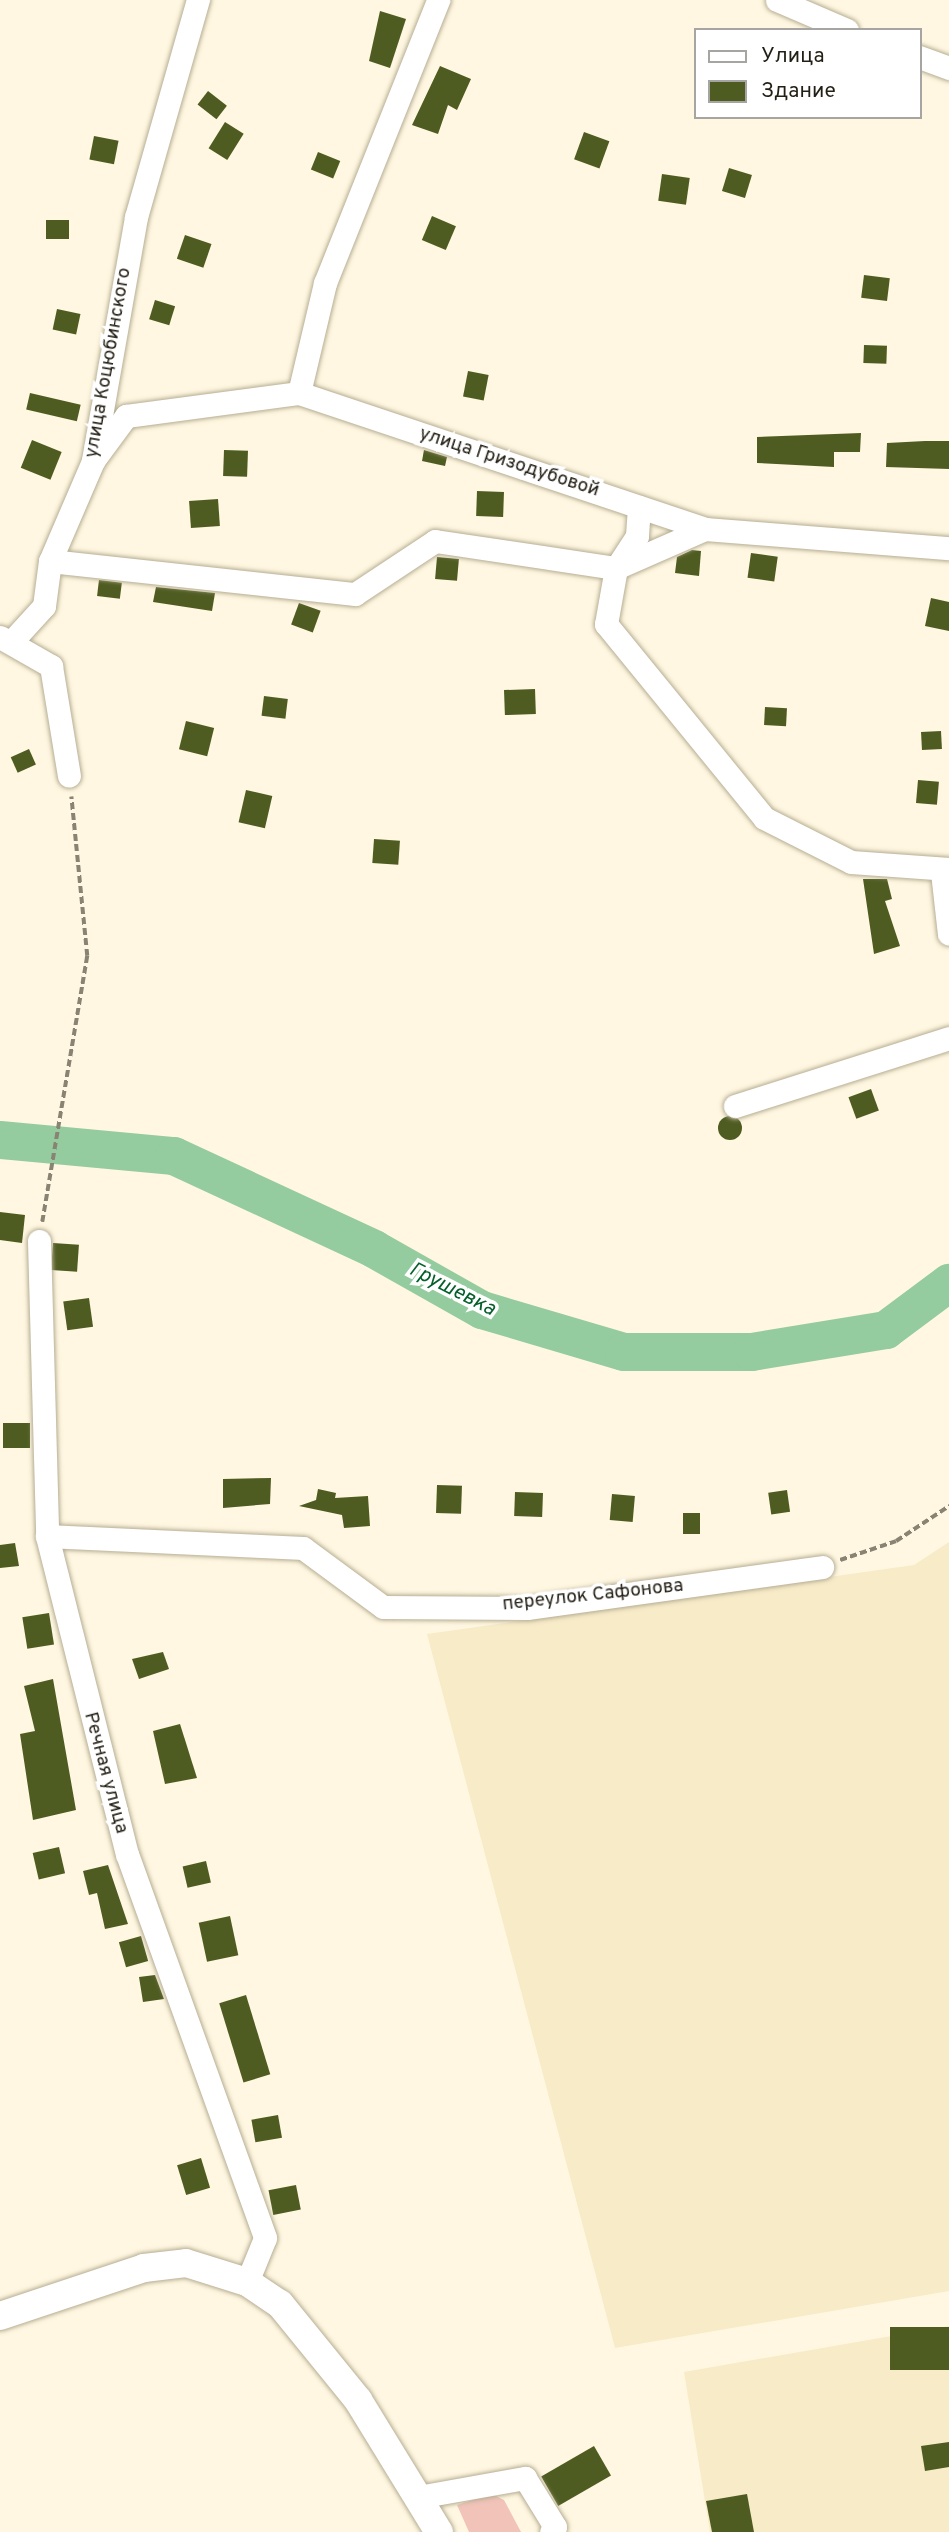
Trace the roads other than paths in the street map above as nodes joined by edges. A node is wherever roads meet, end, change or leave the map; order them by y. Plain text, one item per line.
1 (198, 0) edge
2 (438, 0) edge
3 (777, 0) edge
4 (842, 28) edge
5 (921, 58) edge
6 (949, 68) edge
7 (299, 393) junction
8 (93, 461) junction
9 (639, 507) junction
10 (705, 529) junction
11 (949, 548) edge
12 (50, 561) junction
13 (616, 568) junction
14 (6, 638) edge
15 (69, 776) road end
16 (945, 871) edge
17 (949, 934) edge
18 (949, 1038) edge
19 (735, 1106) dead end
20 (39, 1241) road end
21 (47, 1536) junction
22 (822, 1567) road end
23 (247, 2282) junction
24 (0, 2316) edge
25 (418, 2497) junction
26 (439, 2532) edge
27 (551, 2532) edge

1 - 8 street, улица Коцюбинского
2 - 7 street
3 - 4 street
5 - 6 street
7 - 8 street, улица Гризодубовой
7 - 9 street, улица Гризодубовой
8 - 12 street, улица Коцюбинского
9 - 10 street, улица Гризодубовой
9 - 13 street
10 - 11 street, улица Гризодубовой
10 - 13 street
12 - 13 street
12 - 14 street, улица Коцюбинского
13 - 16 street
14 - 15 street, улица Коцюбинского
16 - 17 street
18 - 19 street
20 - 21 street, Речная улица
21 - 22 street, переулок Сафонова
21 - 23 street, Речная улица
23 - 24 main road
23 - 25 main road
25 - 26 main road
25 - 27 street

